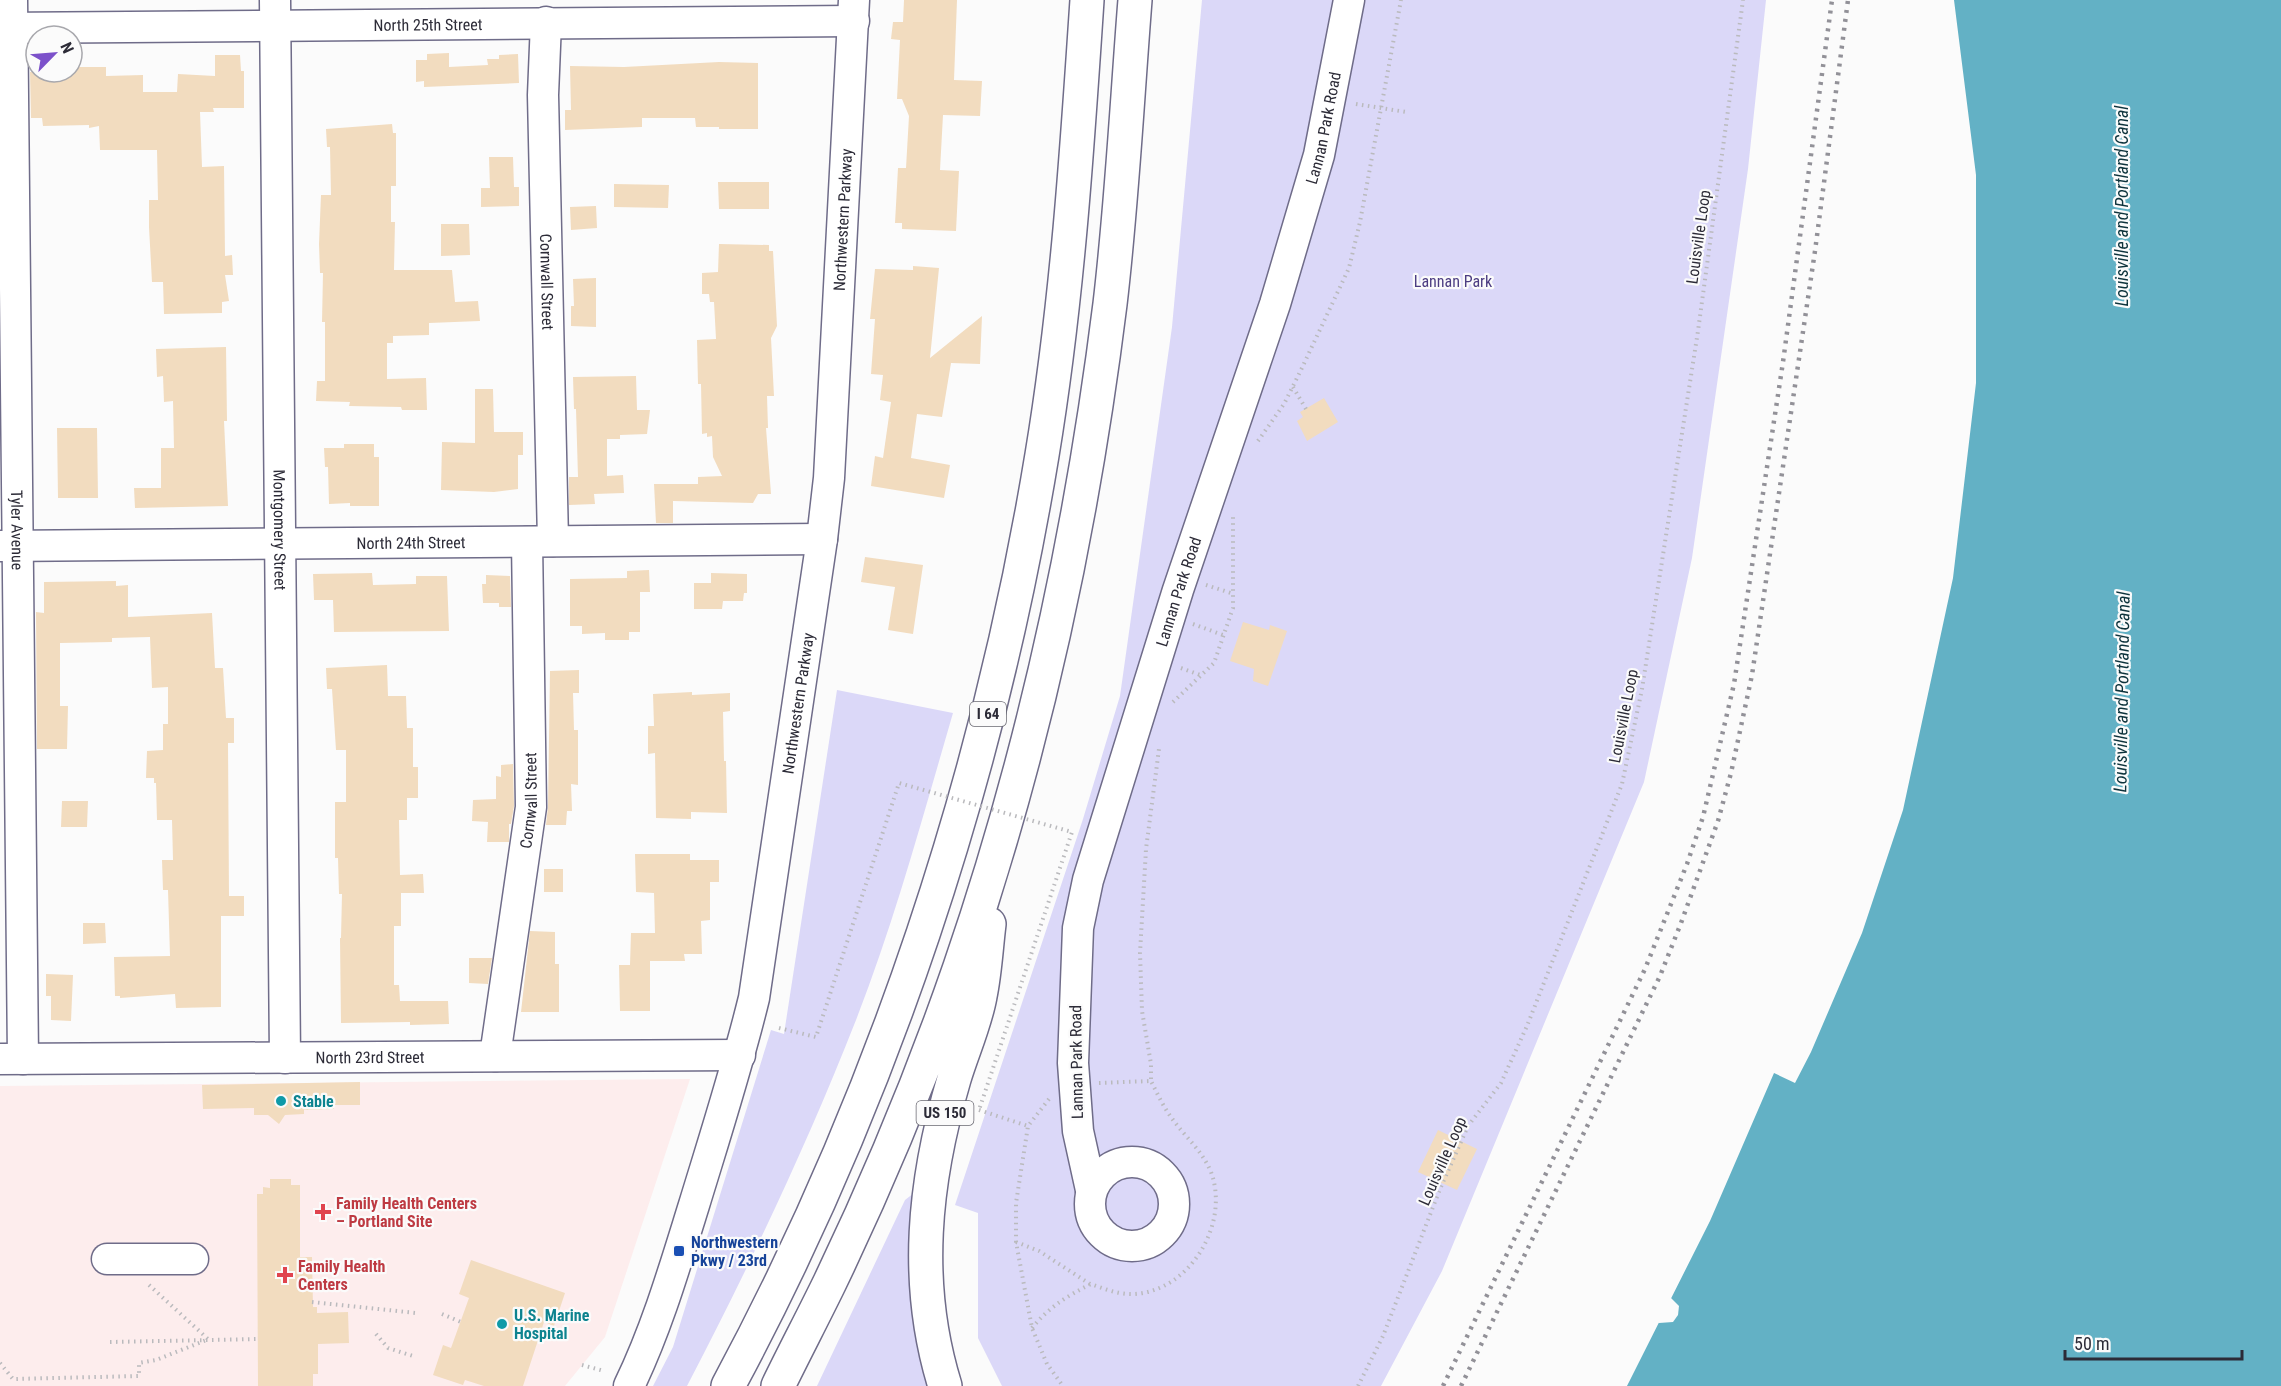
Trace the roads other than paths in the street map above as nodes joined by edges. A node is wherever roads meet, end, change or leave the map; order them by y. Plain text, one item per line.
1 (1087, 0) edge
2 (1135, 0) edge
3 (1349, 0) edge
4 (854, 10) edge
5 (275, 13) edge
6 (562, 15) edge
7 (8, 19) edge
8 (822, 539) junction
9 (540, 542) junction
10 (280, 544) junction
11 (8, 546) edge
12 (1000, 843) junction
13 (740, 1055) junction
14 (495, 1056) junction
15 (285, 1058) junction
16 (12, 1059) edge
17 (1091, 1190) dead end
18 (114, 1259) road end
19 (193, 1259) dead end
20 (617, 1379) edge
21 (728, 1386) edge
22 (778, 1386) edge
23 (945, 1386) edge

1 - 21 highway, I 64
2 - 12 highway
3 - 17 street, Lannan Park Road
4 - 6 street, North 25th Street
4 - 8 street, Northwestern Parkway
5 - 6 street, North 25th Street
5 - 7 street, North 25th Street
5 - 10 street, Montgomery Street
6 - 9 street, Cornwall Street
7 - 11 street, Tyler Avenue
8 - 9 street, North 24th Street
8 - 13 street, Northwestern Parkway
9 - 10 street, North 24th Street
9 - 14 street, Cornwall Street
10 - 11 street, North 24th Street
10 - 15 street, Montgomery Street
11 - 16 street, Tyler Avenue
12 - 22 highway
12 - 23 highway, US 150
13 - 14 street, North 23rd Street
13 - 20 street, Northwestern Parkway
14 - 15 street, North 23rd Street
15 - 16 street, North 23rd Street
18 - 19 street

